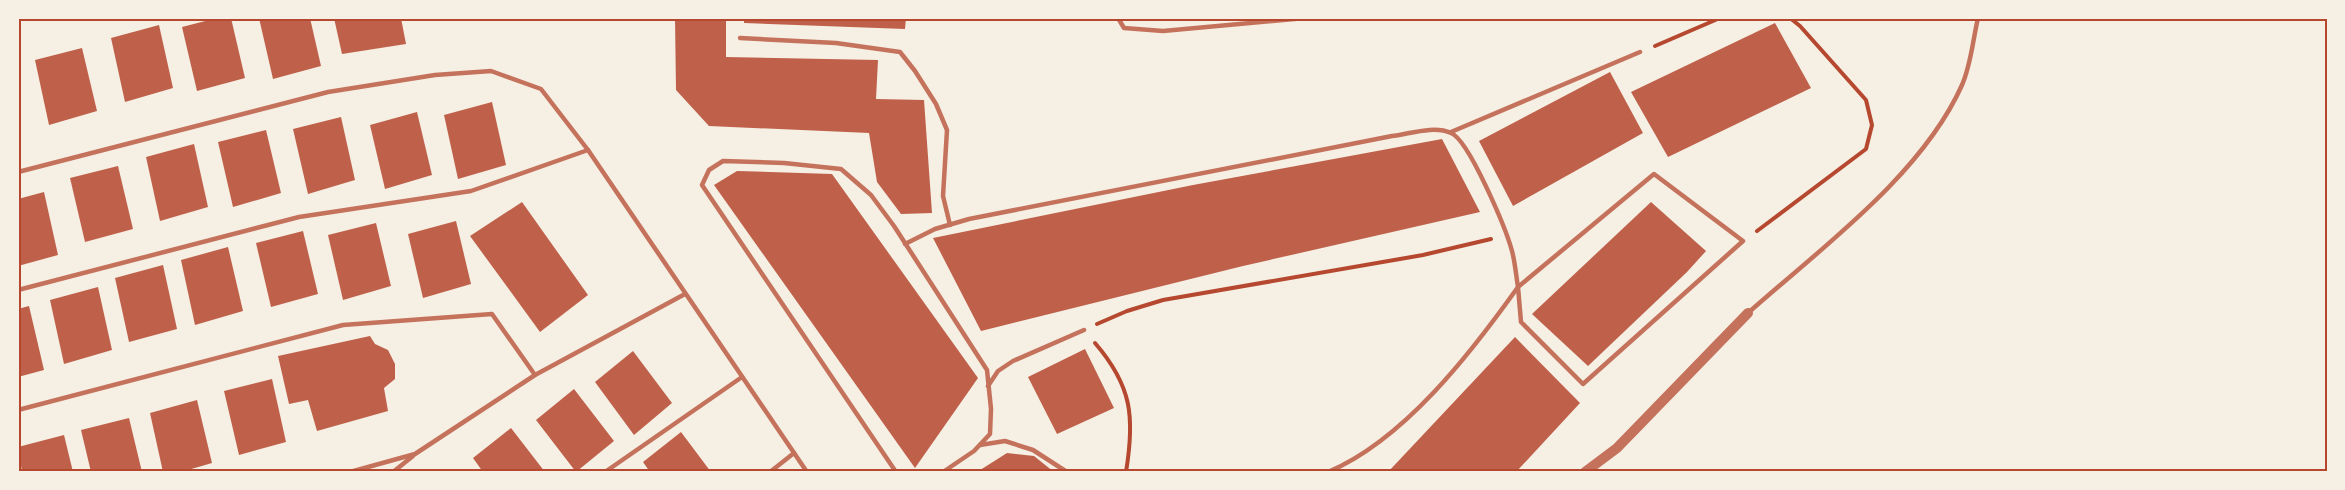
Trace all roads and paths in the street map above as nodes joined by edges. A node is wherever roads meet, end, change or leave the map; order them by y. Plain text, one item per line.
1 (1118, 18) edge
2 (1305, 18) edge
3 (1720, 18) edge
4 (1790, 18) edge
5 (1978, 18) edge
6 (740, 38) dead end
7 (1640, 52) joint
8 (1451, 132) junction
9 (588, 150) junction
10 (18, 172) edge
11 (950, 225) junction
12 (1506, 236) junction
13 (1743, 242) junction
14 (905, 244) junction
15 (1518, 287) junction
16 (18, 290) edge
17 (685, 294) junction
18 (1748, 313) joint
19 (1084, 330) junction
20 (535, 375) junction
21 (742, 377) junction
22 (988, 386) junction
23 (18, 411) edge
24 (980, 445) junction
25 (794, 453) junction
26 (415, 454) junction
27 (350, 472) edge
28 (393, 472) edge
29 (605, 472) edge
30 (770, 472) edge
31 (807, 472) edge
32 (896, 472) edge
33 (943, 472) edge
34 (1067, 472) edge
35 (1126, 472) edge
36 (1328, 472) edge
37 (1585, 472) edge

1 - 2 lane
3 - 7 path
4 - 13 path
5 - 18 lane
6 - 11 lane
7 - 8 lane
8 - 11 lane
8 - 12 lane
9 - 10 lane
9 - 16 lane
9 - 17 lane
11 - 14 lane
12 - 15 lane
12 - 19 path
13 - 15 lane
13 - 15 lane
14 - 22 lane
14 - 32 lane
15 - 36 lane
17 - 20 lane
17 - 21 lane
18 - 37 street
19 - 22 lane
19 - 35 path
20 - 23 lane
20 - 26 lane
21 - 25 lane
21 - 29 lane
22 - 24 lane
24 - 33 lane
24 - 34 lane
25 - 30 lane
25 - 31 lane
26 - 27 lane
26 - 28 lane

